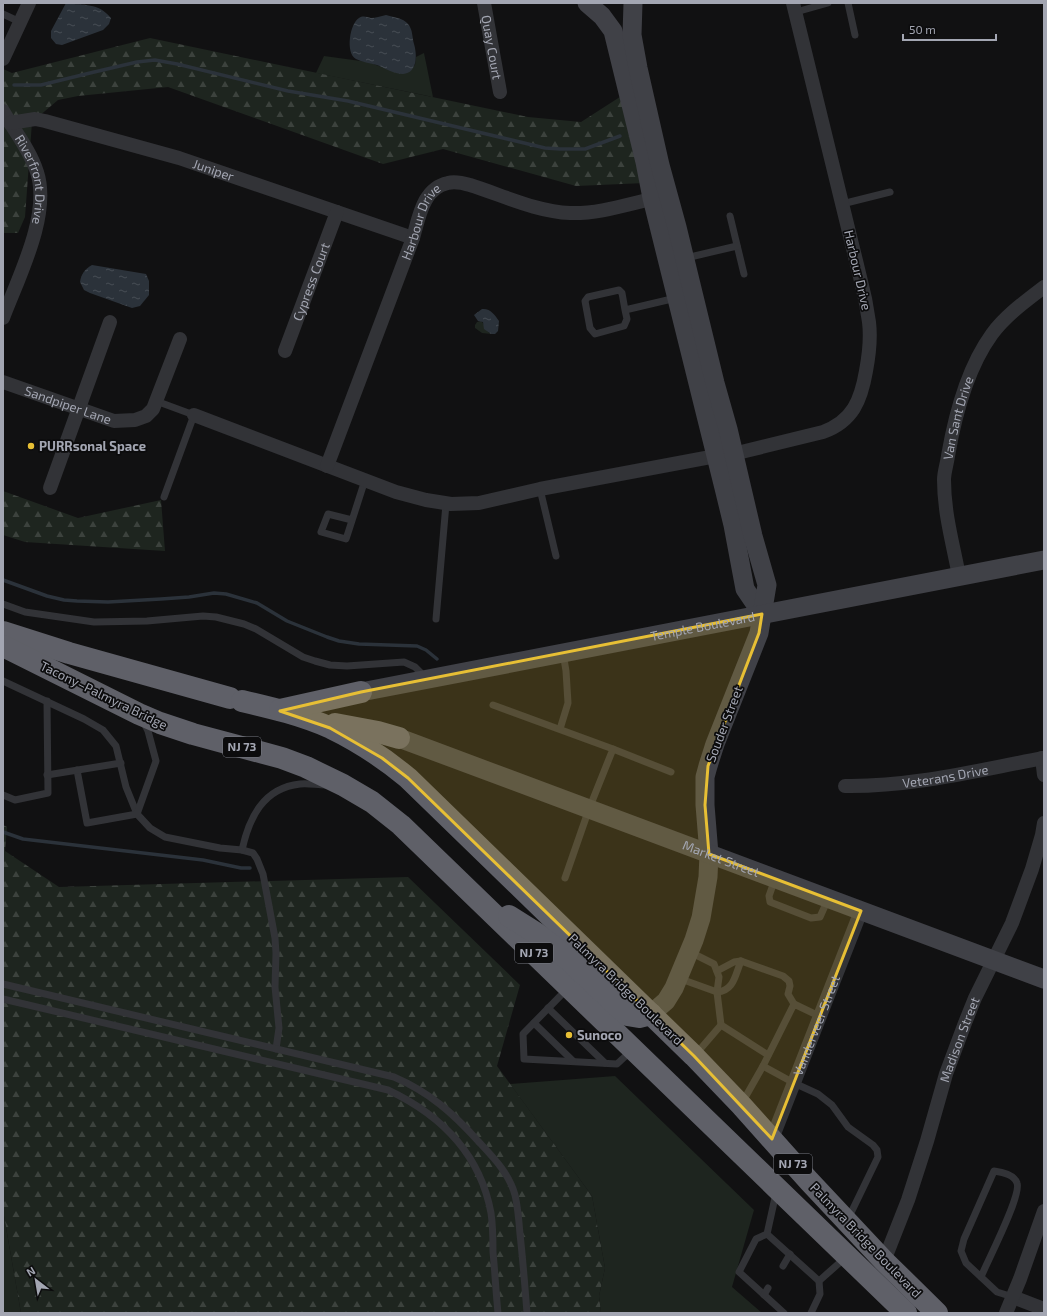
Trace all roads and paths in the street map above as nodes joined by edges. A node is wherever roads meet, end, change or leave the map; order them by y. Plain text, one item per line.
1 (28, 3) edge
2 (484, 3) edge
3 (587, 3) edge
4 (633, 3) edge
5 (828, 3) edge
6 (848, 3) edge
7 (795, 8) edge
8 (3, 14) edge
9 (20, 22) junction
10 (855, 34) dead end
11 (3, 59) edge
12 (630, 68) junction
13 (500, 92) dead end
14 (7, 117) edge
15 (890, 192) dead end
16 (660, 197) junction
17 (842, 204) junction
18 (337, 212) junction
19 (730, 216) dead end
20 (413, 238) junction
21 (737, 246) junction
22 (676, 260) junction
23 (744, 274) dead end
24 (1044, 287) edge
25 (685, 295) junction
26 (625, 310) junction
27 (3, 318) edge
28 (110, 322) dead end
29 (180, 339) dead end
30 (285, 352) dead end
31 (3, 382) edge
32 (156, 401) junction
33 (78, 408) junction
34 (194, 415) junction
35 (724, 455) junction
36 (327, 466) junction
37 (365, 480) junction
38 (50, 488) dead end
39 (540, 490) junction
40 (164, 497) dead end
41 (446, 504) junction
42 (352, 520) junction
43 (556, 556) dead end
44 (1044, 560) edge
45 (959, 576) junction
46 (3, 604) edge
47 (762, 614) junction
48 (436, 619) dead end
49 (3, 632) edge
50 (3, 646) edge
51 (562, 653) junction
52 (427, 679) junction
53 (3, 681) edge
54 (361, 692) joint
55 (47, 701) junction
56 (493, 705) dead end
57 (280, 710) junction
58 (139, 714) junction
59 (311, 720) junction
60 (560, 729) junction
61 (399, 738) joint
62 (613, 749) junction
63 (1043, 758) edge
64 (122, 764) junction
65 (77, 770) junction
66 (671, 772) dead end
67 (48, 774) junction
68 (1044, 775) edge
69 (343, 785) junction
70 (845, 786) dead end
71 (3, 795) edge
72 (589, 809) junction
73 (137, 814) junction
74 (1044, 823) edge
75 (242, 850) junction
76 (709, 854) junction
77 (565, 878) dead end
78 (466, 888) junction
79 (861, 910) junction
80 (689, 951) junction
81 (993, 960) junction
82 (741, 961) junction
83 (717, 972) junction
84 (678, 978) junction
85 (1044, 979) edge
86 (3, 984) edge
87 (569, 987) junction
88 (717, 992) junction
89 (3, 999) edge
90 (794, 1004) junction
91 (548, 1008) junction
92 (651, 1014) junction
93 (820, 1016) junction
94 (534, 1023) junction
95 (721, 1025) junction
96 (276, 1049) junction
97 (633, 1050) junction
98 (768, 1055) junction
99 (694, 1056) junction
100 (573, 1061) junction
101 (605, 1063) junction
102 (763, 1066) junction
103 (794, 1083) junction
104 (741, 1105) junction
105 (772, 1139) junction
106 (778, 1187) junction
107 (1044, 1212) edge
108 (846, 1221) junction
109 (767, 1234) junction
110 (790, 1254) junction
111 (848, 1256) junction
112 (884, 1261) junction
113 (783, 1266) dead end
114 (981, 1277) junction
115 (819, 1281) junction
116 (768, 1288) dead end
117 (764, 1295) junction
118 (1013, 1297) junction
119 (1044, 1309) edge
120 (498, 1313) edge
121 (527, 1313) edge
122 (784, 1313) edge
123 (811, 1313) edge
124 (906, 1313) edge
125 (937, 1313) edge
126 (1006, 1313) edge

1 - 9 street
2 - 13 street, Quay Court
3 - 12 street
4 - 12 street
5 - 7 lane
6 - 10 lane
7 - 17 street, Harbour Drive
8 - 9 lane
9 - 11 street
12 - 16 street
14 - 18 street, Juniper
14 - 27 street, Riverfront Drive
15 - 17 lane
16 - 20 street, Harbour Drive
16 - 22 street
17 - 35 street, Harbour Drive
18 - 20 street, Juniper
18 - 30 street, Cypress Court
19 - 21 lane
20 - 36 street, Harbour Drive
21 - 22 lane
21 - 23 lane
22 - 25 street
24 - 45 street, Van Sant Drive
25 - 26 lane
25 - 35 street
26 - 26 lane
28 - 33 street
29 - 32 street, Sandpiper Lane
31 - 33 street, Sandpiper Lane
32 - 33 street, Sandpiper Lane
32 - 34 lane, Harbour Drive
33 - 38 street
34 - 36 street, Harbour Drive
34 - 40 lane
35 - 39 street, Harbour Drive
35 - 47 street
36 - 37 street, Harbour Drive
37 - 41 street, Harbour Drive
37 - 42 lane
39 - 41 street, Harbour Drive
39 - 43 lane
41 - 48 lane
42 - 42 lane
44 - 45 street, Temple Boulevard
45 - 47 street, Temple Boulevard
46 - 52 lane
47 - 51 street, Temple Boulevard
47 - 76 street, Souder Street
49 - 57 highway, Tacony–Palmyra Bridge / NJ 73
50 - 58 highway, Tacony–Palmyra Bridge / NJ 73
51 - 52 street, Temple Boulevard
51 - 60 lane
52 - 54 street, Temple Boulevard
53 - 55 lane
54 - 57 highway
55 - 64 lane
55 - 67 lane
56 - 60 lane
57 - 59 highway, Palmyra Bridge Boulevard / NJ 73
58 - 69 highway, Tacony–Palmyra Bridge / NJ 73
58 - 73 lane
59 - 61 highway
59 - 92 highway, Palmyra Bridge Boulevard / NJ 73
60 - 62 lane
61 - 72 street, Market Street
62 - 66 lane
62 - 72 lane
63 - 68 street
63 - 70 street, Veterans Drive
64 - 65 lane
64 - 73 lane
65 - 67 lane
65 - 73 lane
67 - 71 lane
69 - 75 lane
69 - 78 highway, Palmyra Bridge Boulevard / NJ 73
72 - 76 street, Market Street
72 - 77 lane
73 - 75 lane
74 - 81 street, Madison Street
75 - 96 lane
76 - 79 street, Market Street
76 - 80 street, Souder Street
78 - 87 highway, Palmyra Bridge Boulevard / NJ 73
78 - 92 highway
79 - 81 street, Market Street
79 - 93 street, Vanderveer Street
80 - 83 lane
80 - 84 street, Souder Street
81 - 85 street, Market Street
81 - 112 street, Madison Street
82 - 83 lane
82 - 88 lane
82 - 90 lane
83 - 88 lane
84 - 88 lane
84 - 92 street, Souder Street
86 - 96 lane
87 - 91 lane
87 - 97 highway, Palmyra Bridge Boulevard / NJ 73
88 - 95 lane
89 - 120 lane
90 - 93 lane
90 - 98 lane
91 - 94 lane
91 - 101 lane
92 - 99 highway, Palmyra Bridge Boulevard / NJ 73
93 - 103 street, Vanderveer Street
94 - 100 lane
94 - 100 lane
95 - 98 lane
95 - 99 lane
96 - 121 lane
97 - 101 lane
97 - 106 highway, Palmyra Bridge Boulevard / NJ 73
98 - 102 lane
99 - 104 highway, Palmyra Bridge Boulevard / NJ 73
100 - 101 lane
102 - 103 lane
102 - 104 lane
103 - 105 street, Vanderveer Street
103 - 108 lane
104 - 105 highway, Palmyra Bridge Boulevard / NJ 73
105 - 108 highway, Palmyra Bridge Boulevard / NJ 73
106 - 109 lane
106 - 111 highway, Palmyra Bridge Boulevard / NJ 73
107 - 118 street
108 - 112 highway, Palmyra Bridge Boulevard / NJ 73
109 - 110 lane
109 - 117 lane
110 - 113 lane
110 - 115 lane
111 - 115 lane
111 - 124 highway, Palmyra Bridge Boulevard / NJ 73
112 - 125 highway, Palmyra Bridge Boulevard / NJ 73
114 - 114 lane
114 - 118 lane
115 - 123 lane
116 - 117 lane
117 - 122 lane
118 - 119 street
118 - 126 street

